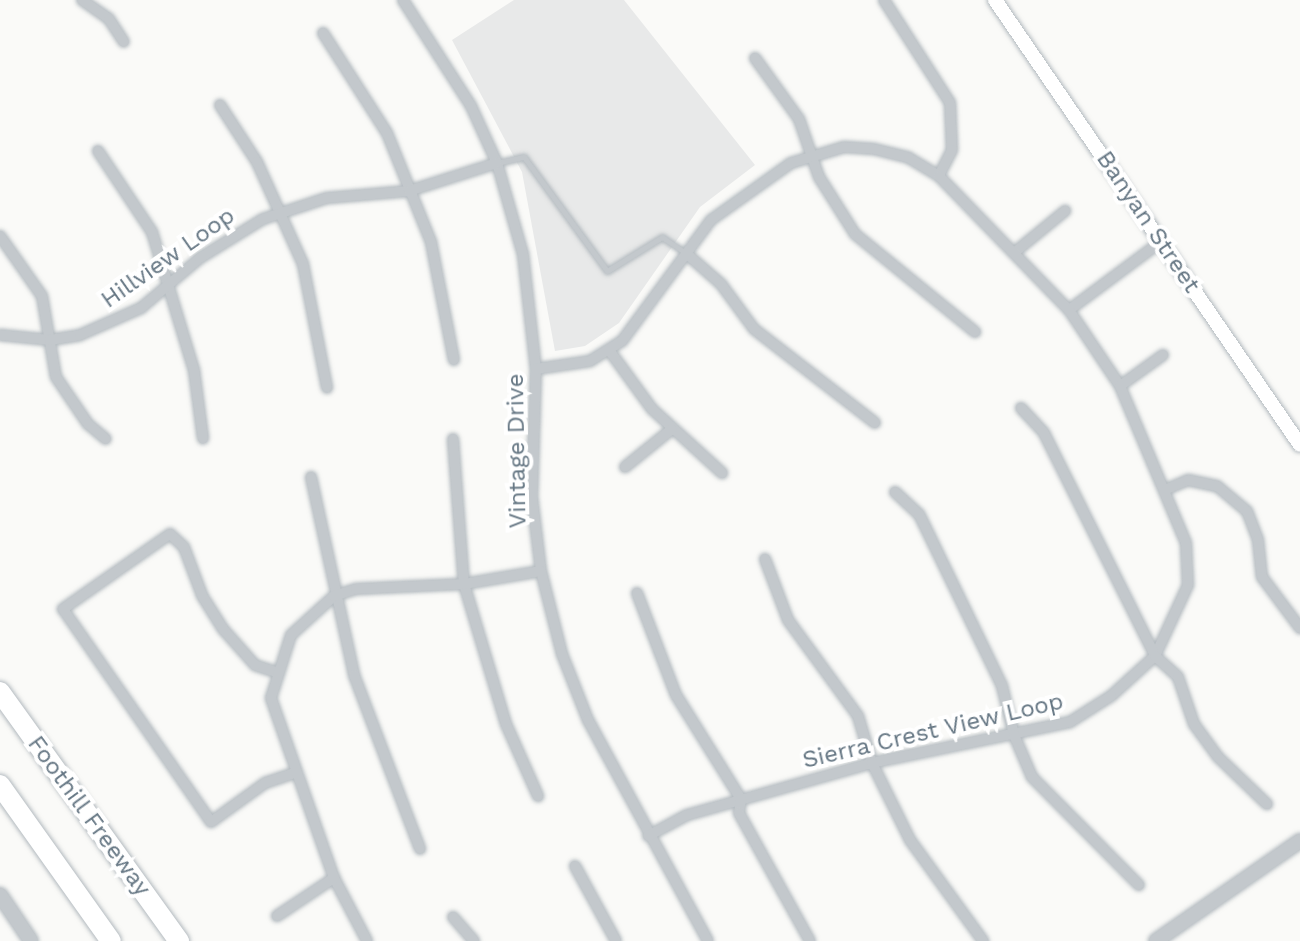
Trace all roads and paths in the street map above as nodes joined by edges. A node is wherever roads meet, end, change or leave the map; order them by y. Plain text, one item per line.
1 (82, 0) edge
2 (403, 0) edge
3 (884, 0) edge
4 (995, 0) edge
5 (323, 33) dead end
6 (124, 42) dead end
7 (755, 58) dead end
8 (220, 105) dead end
9 (98, 151) dead end
10 (813, 152) junction
11 (497, 163) junction
12 (939, 176) junction
13 (409, 191) junction
14 (1065, 211) dead end
15 (280, 213) junction
16 (0, 236) edge
17 (1162, 241) junction
18 (1015, 252) junction
19 (688, 255) junction
20 (169, 285) junction
21 (1069, 310) junction
22 (975, 332) dead end
23 (0, 335) edge
24 (50, 340) junction
25 (609, 350) junction
26 (1163, 355) dead end
27 (454, 360) dead end
28 (536, 369) junction
29 (1120, 386) junction
30 (327, 388) dead end
31 (1021, 408) dead end
32 (875, 423) dead end
33 (672, 429) junction
34 (203, 438) dead end
35 (106, 439) dead end
36 (453, 439) dead end
37 (1300, 445) edge
38 (625, 467) dead end
39 (722, 473) dead end
40 (311, 477) dead end
41 (1167, 489) junction
42 (895, 492) dead end
43 (765, 559) dead end
44 (541, 571) junction
45 (464, 584) junction
46 (637, 593) dead end
47 (334, 596) junction
48 (1300, 628) edge
49 (1155, 656) junction
50 (276, 672) junction
51 (0, 692) edge
52 (1014, 735) junction
53 (872, 763) junction
54 (294, 773) junction
55 (0, 785) edge
56 (538, 796) dead end
57 (741, 799) junction
58 (1267, 804) dead end
59 (648, 836) junction
60 (1300, 841) edge
61 (420, 849) dead end
62 (575, 866) dead end
63 (334, 878) junction
64 (1139, 885) dead end
65 (0, 895) edge
66 (277, 916) dead end
67 (453, 917) dead end
68 (31, 941) edge
69 (111, 941) edge
70 (179, 941) edge
71 (367, 941) edge
72 (474, 941) edge
73 (616, 941) edge
74 (708, 941) edge
75 (810, 941) edge
76 (983, 941) edge
77 (1156, 941) edge

1 - 6 street
2 - 11 street, Vintage Drive
3 - 12 street
4 - 17 main road, Banyan Street
5 - 13 street
7 - 10 street
8 - 15 street
9 - 20 street
10 - 12 street, Sierra Crest View Loop
10 - 19 street
10 - 22 street
11 - 13 street, Hillview Loop
11 - 19 lane
11 - 28 street, Vintage Drive
12 - 18 street, Sierra Crest View Loop
13 - 15 street, Hillview Loop
13 - 27 street
14 - 18 street
15 - 20 street, Hillview Loop
15 - 30 street
16 - 24 street
17 - 21 street
17 - 37 main road, Banyan Street
18 - 21 street, Sierra Crest View Loop
19 - 25 street
19 - 32 street
20 - 24 street, Hillview Loop
20 - 34 street
21 - 29 street, Sierra Crest View Loop
23 - 24 street, Hillview Loop
24 - 35 street
25 - 28 street
25 - 33 street
26 - 29 street
28 - 44 street, Vintage Drive
29 - 41 street, Sierra Crest View Loop
31 - 49 street
33 - 38 street
33 - 39 street
36 - 45 street
40 - 47 street
41 - 48 street
41 - 49 street, Sierra Crest View Loop
42 - 52 street
43 - 53 street
44 - 45 street
44 - 59 street, Vintage Drive
45 - 47 street
45 - 56 street
46 - 57 street
47 - 50 street
47 - 61 street
49 - 52 street, Sierra Crest View Loop
49 - 58 street
50 - 54 street
50 - 54 street
51 - 70 highway, Foothill Freeway
52 - 53 street, Sierra Crest View Loop
52 - 64 street
53 - 57 street, Sierra Crest View Loop
53 - 76 street
54 - 63 street
55 - 69 highway
57 - 59 street, Sierra Crest View Loop
57 - 75 street
59 - 74 street, Vintage Drive
60 - 77 street
62 - 73 street
63 - 66 street
63 - 71 street
65 - 68 street
67 - 72 street

